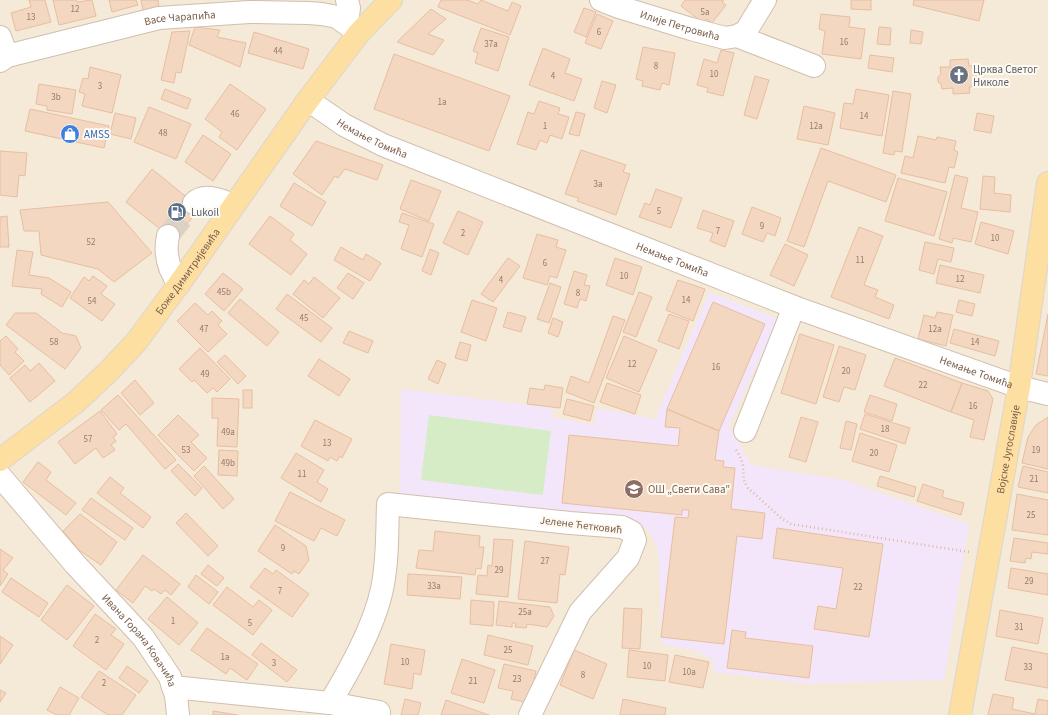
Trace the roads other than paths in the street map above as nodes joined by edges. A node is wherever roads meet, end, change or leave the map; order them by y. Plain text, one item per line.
1 (347, 0) edge
2 (391, 0) edge
3 (601, 0) edge
4 (764, 0) edge
5 (353, 28) junction
6 (737, 36) junction
7 (2, 52) edge
8 (814, 66) dead end
9 (308, 100) junction
10 (1048, 183) edge
11 (194, 203) tunnel mouth
12 (234, 205) junction
13 (168, 236) tunnel mouth
14 (179, 284) junction
15 (794, 307) junction
16 (1019, 387) junction
17 (1048, 394) edge
18 (739, 439) road end
19 (0, 460) edge
20 (4, 487) edge
21 (174, 687) junction
22 (330, 703) junction
23 (379, 712) dead end
24 (178, 715) edge
25 (530, 715) edge
26 (960, 715) edge

1 - 5 street
2 - 5 main road, Боже Димитријевића
3 - 6 street, Илије Петровића
4 - 6 street
5 - 7 street, Васе Чарапића
5 - 9 main road, Боже Димитријевића
6 - 8 street, Илије Петровића
9 - 12 main road, Боже Димитријевића
9 - 15 street, Немање Томића
10 - 16 main road, Војске Југославије
11 - 12 street
12 - 14 main road, Боже Димитријевића
13 - 14 street
14 - 19 main road, Боже Димитријевића
15 - 16 street, Немање Томића
15 - 18 street
16 - 17 street, Немање Томића
16 - 26 main road, Војске Југославије
20 - 21 street, Ивана Горана Ковачића
21 - 22 street, Ивана Горана Ковачића
21 - 24 street
22 - 23 street, Ивана Горана Ковачића
22 - 25 street, Јелене Ћетковић

